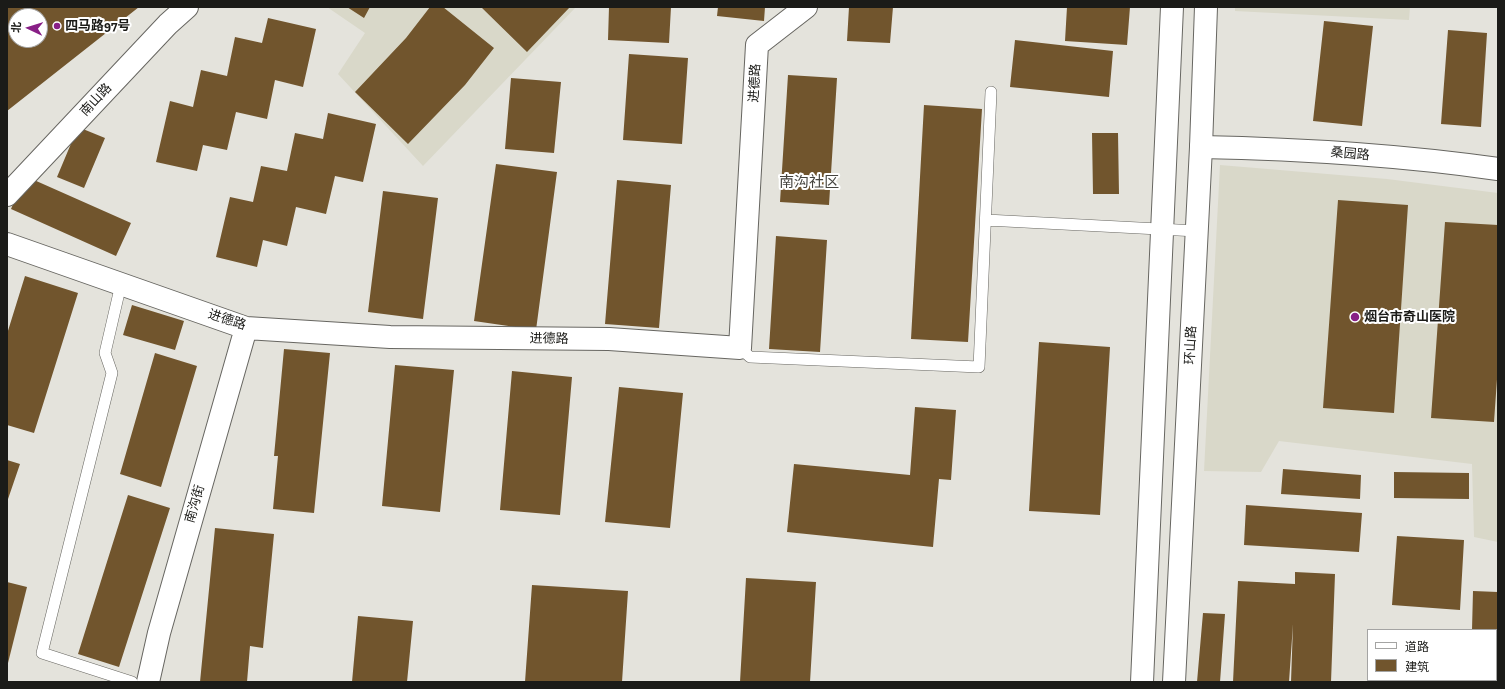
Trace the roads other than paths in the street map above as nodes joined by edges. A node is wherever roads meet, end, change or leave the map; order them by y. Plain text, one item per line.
1 (187, 7) edge
2 (806, 7) edge
3 (1172, 7) edge
4 (1206, 7) edge
5 (991, 92) dead end
6 (1202, 147) junction
7 (1498, 169) edge
8 (7, 195) edge
9 (986, 220) junction
10 (1162, 229) junction
11 (1197, 231) junction
12 (7, 244) edge
13 (121, 284) junction
14 (246, 328) junction
15 (740, 348) junction
16 (132, 682) edge
17 (148, 682) edge
18 (1142, 682) edge
19 (1174, 682) edge

1 - 8 street, 南山路
2 - 15 street, 进德路
3 - 10 street
4 - 6 street, 环山路
5 - 9 lane
6 - 7 street, 桑园路
6 - 11 street, 环山路
9 - 10 lane
9 - 15 lane
10 - 11 lane
10 - 18 street
11 - 19 street, 环山路
12 - 13 street, 进德路
13 - 14 street, 进德路
13 - 16 lane
14 - 15 street, 进德路
14 - 17 street, 南沟街

